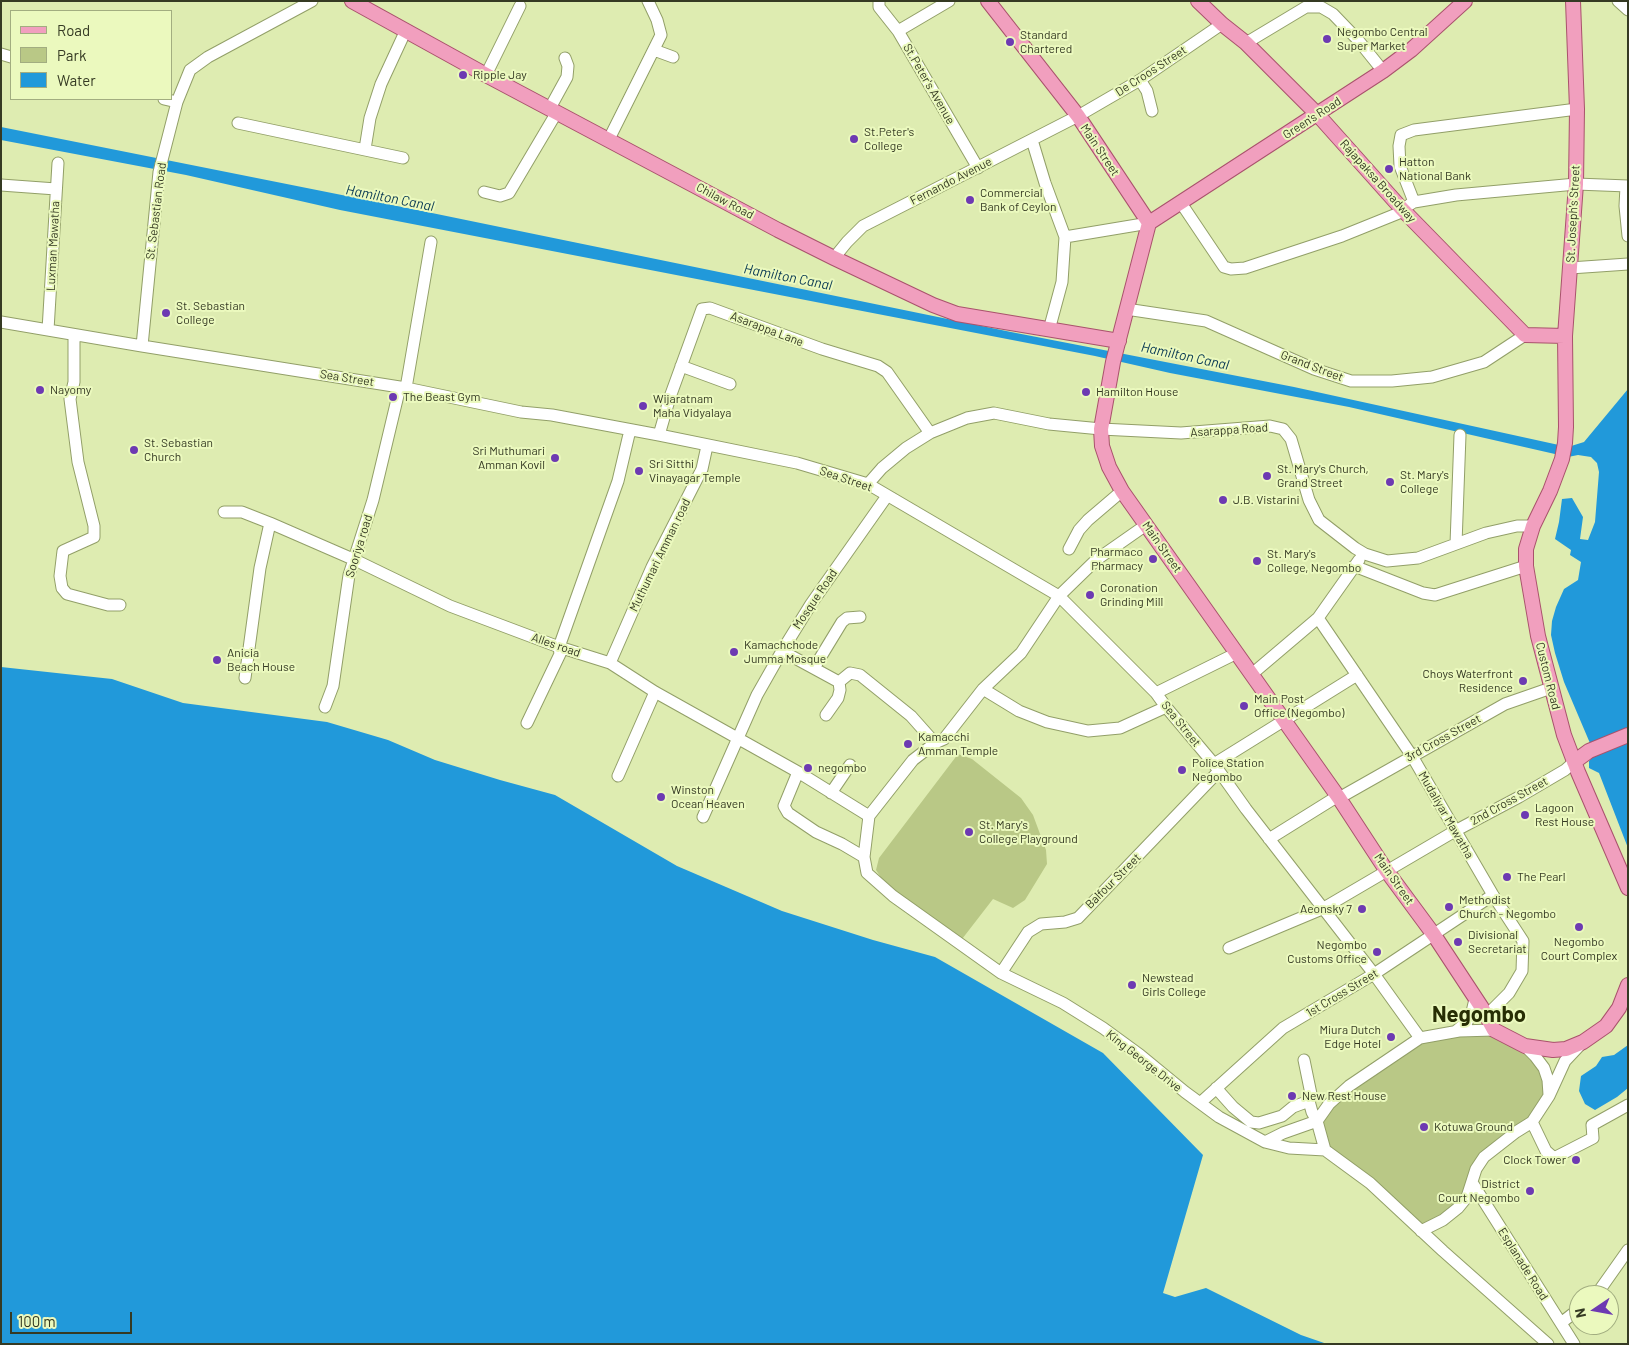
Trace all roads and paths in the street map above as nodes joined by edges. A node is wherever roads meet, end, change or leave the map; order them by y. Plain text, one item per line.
1 (312, 1) edge
2 (352, 1) edge
3 (648, 1) edge
4 (879, 1) edge
5 (949, 1) edge
6 (988, 1) edge
7 (1198, 1) edge
8 (1465, 1) edge
9 (1573, 1) edge
10 (1618, 1) edge
11 (520, 6) dead end
12 (1628, 10) edge
13 (1222, 24) junction
14 (406, 30) junction
15 (898, 31) junction
16 (1246, 43) junction
17 (654, 50) junction
18 (673, 57) dead end
19 (565, 58) dead end
20 (1383, 72) junction
21 (486, 75) junction
22 (1140, 80) junction
23 (168, 100) edge
24 (177, 102) junction
25 (1577, 109) junction
26 (553, 110) junction
27 (1152, 111) dead end
28 (1318, 114) junction
29 (1078, 116) junction
30 (238, 123) dead end
31 (609, 140) junction
32 (1032, 140) junction
33 (365, 149) junction
34 (403, 158) dead end
35 (58, 163) dead end
36 (978, 168) junction
37 (1576, 184) junction
38 (1, 185) edge
39 (1627, 186) edge
40 (56, 189) junction
41 (484, 192) dead end
42 (1181, 203) junction
43 (1406, 207) junction
44 (1149, 223) junction
45 (1628, 236) edge
46 (1065, 237) junction
47 (431, 242) dead end
48 (834, 258) junction
49 (1628, 264) edge
50 (1570, 268) junction
51 (1126, 309) junction
52 (1, 322) edge
53 (48, 330) junction
54 (1049, 330) junction
55 (74, 335) junction
56 (1525, 335) junction
57 (1565, 336) junction
58 (1119, 341) junction
59 (142, 346) junction
60 (681, 366) junction
61 (730, 384) dead end
62 (403, 387) junction
63 (1101, 429) junction
64 (630, 430) junction
65 (930, 433) junction
66 (659, 435) junction
67 (1460, 435) dead end
68 (708, 446) junction
69 (1562, 459) joint
70 (868, 484) junction
71 (1122, 491) junction
72 (887, 496) junction
73 (224, 512) dead end
74 (270, 523) junction
75 (1146, 525) junction
76 (1533, 526) junction
77 (1456, 544) junction
78 (1069, 549) dead end
79 (1365, 554) junction
80 (355, 560) junction
81 (1354, 566) junction
82 (1526, 566) junction
83 (1059, 596) junction
84 (120, 605) dead end
85 (860, 617) dead end
86 (1318, 618) junction
87 (559, 647) junction
88 (782, 650) junction
89 (1236, 653) junction
90 (610, 663) junction
91 (814, 668) junction
92 (1252, 674) junction
93 (1357, 676) junction
94 (245, 678) dead end
95 (839, 682) junction
96 (1551, 688) junction
97 (983, 689) junction
98 (655, 692) junction
99 (1156, 693) junction
100 (325, 706) dead end
101 (1166, 707) junction
102 (826, 715) dead end
103 (1284, 720) junction
104 (527, 723) dead end
105 (1628, 735) edge
106 (739, 739) junction
107 (935, 743) junction
108 (1412, 756) junction
109 (1574, 762) junction
110 (850, 765) dead end
111 (1217, 768) junction
112 (798, 772) junction
113 (618, 776) dead end
114 (832, 793) junction
115 (1339, 797) junction
116 (869, 816) junction
117 (703, 818) dead end
118 (1455, 831) junction
119 (1269, 839) junction
120 (864, 857) junction
121 (1386, 870) junction
122 (1628, 888) edge
123 (1493, 895) junction
124 (1322, 909) junction
125 (1434, 936) junction
126 (1229, 948) dead end
127 (1001, 972) junction
128 (1374, 974) junction
129 (1628, 985) edge
130 (1475, 998) junction
131 (1486, 1016) junction
132 (1494, 1030) junction
133 (1456, 1031) junction
134 (1420, 1038) junction
135 (1582, 1042) junction
136 (1525, 1046) junction
137 (1304, 1060) dead end
138 (1216, 1088) junction
139 (1549, 1096) junction
140 (1309, 1101) junction
141 (1200, 1103) junction
142 (1628, 1105) edge
143 (1318, 1121) junction
144 (1532, 1122) junction
145 (1265, 1142) junction
146 (1325, 1150) junction
147 (1473, 1184) junction
148 (1421, 1231) junction
149 (1628, 1250) edge
150 (1604, 1285) edge
151 (1569, 1317) edge
152 (1561, 1323) junction
153 (1548, 1344) edge
154 (1574, 1344) edge

1 - 24 street, St. Sebastian Road
2 - 14 main road, Chilaw Road
3 - 17 street
4 - 15 street, St.Peter's Avenue
5 - 15 street
6 - 29 main road, Main Street
7 - 13 main road, Rajapaksa Broadway
8 - 20 main road, Green's Road
9 - 25 main road, St. Joseph's Street
10 - 12 street
11 - 21 street
13 - 16 main road, Rajapaksa Broadway
13 - 22 street, De Croos Street
14 - 21 main road, Chilaw Road
14 - 33 street
15 - 36 street, St.Peter's Avenue
16 - 20 street
16 - 28 main road, Rajapaksa Broadway
17 - 18 street
17 - 31 street
19 - 26 street
20 - 28 main road, Green's Road
21 - 26 main road, Chilaw Road
22 - 27 street
22 - 29 street, De Croos Street
23 - 24 street
24 - 59 street, St. Sebastian Road
25 - 37 main road, St. Joseph's Street
25 - 43 street
26 - 31 main road, Chilaw Road
26 - 41 street
28 - 42 main road, Green's Road
28 - 43 main road, Rajapaksa Broadway
29 - 32 street, Fernando Avenue
29 - 44 main road, Main Street
30 - 33 street
31 - 48 main road, Chilaw Road
32 - 36 street, Fernando Avenue
32 - 46 street
33 - 34 street
35 - 40 street, Luxman Mawatha
36 - 48 street, Fernando Avenue
37 - 39 street
37 - 43 street
37 - 50 main road, St. Joseph's Street
38 - 40 street
39 - 45 street
40 - 53 street, Luxman Mawatha
42 - 43 street
42 - 44 main road, Green's Road
43 - 56 main road, Rajapaksa Broadway
44 - 46 street
44 - 51 main road, Main Street
46 - 54 street
47 - 62 street, Sooriya road
48 - 54 main road, Chilaw Road
49 - 50 street
50 - 57 main road, St. Joseph's Street
51 - 56 street, Grand Street
51 - 58 main road, Main Street
52 - 53 street, Sea Street
53 - 55 street, Sea Street
54 - 58 main road, Chilaw Road
55 - 59 street, Sea Street
55 - 84 street
56 - 57 main road
57 - 69 main road, St. Joseph's Street
58 - 63 main road, Main Street
59 - 62 street, Sea Street
60 - 61 street
60 - 65 street, Asarappa Lane
60 - 66 street, Asarappa Lane
62 - 64 street, Sea Street
62 - 80 street, Sooriya road
63 - 65 street, Asarappa Road
63 - 71 main road, Main Street
63 - 79 street, Asarappa Road
64 - 66 street, Sea Street
64 - 87 street
65 - 70 street, Asarappa Road
66 - 68 street, Sea Street
67 - 77 street
68 - 70 street, Sea Street
68 - 90 street, Muthumari Amman road
69 - 76 main road, Custom Road
70 - 72 street, Sea Street
71 - 75 main road, Main Street
71 - 78 street
72 - 83 street, Sea Street
72 - 88 street, Mosque Road
73 - 74 street, Alles road
74 - 80 street, Alles road
74 - 94 street
75 - 83 street
75 - 89 main road, Main Street
76 - 77 street, Asarappa Road
76 - 82 main road, Custom Road
77 - 79 street, Asarappa Road
79 - 81 street
80 - 87 street, Alles road
80 - 100 street, Sooriya road
81 - 82 street
81 - 86 street
82 - 96 main road, Custom Road
83 - 97 street
83 - 99 street, Sea Street
85 - 91 street
86 - 92 street
86 - 93 street, Mudaliyar Mawatha
87 - 90 street, Alles road
87 - 104 street
88 - 91 street
88 - 106 street, Mosque Road
89 - 92 main road, Main Street
89 - 99 street
90 - 98 street, Alles road
91 - 95 street
92 - 103 main road, Main Street
93 - 103 street, Balfour Street
93 - 108 street, Mudaliyar Mawatha
95 - 102 street
95 - 107 street
96 - 108 street, 3rd Cross Street
96 - 109 main road, Custom Road
97 - 101 street
97 - 107 street
98 - 106 street, Alles road
98 - 113 street
99 - 101 street, Sea Street
101 - 111 street, Sea Street
103 - 111 street, Balfour Street
103 - 115 main road, Main Street
105 - 109 main road
106 - 112 street, Alles road
106 - 117 street, Mosque Road
107 - 116 street
108 - 115 street, 3rd Cross Street
108 - 118 street, Mudaliyar Mawatha
109 - 118 street, 2nd Cross Street
109 - 122 main road, Custom Road
110 - 114 street
111 - 119 street, Sea Street
111 - 127 street, Balfour Street
112 - 114 street, Alles road
112 - 120 street
114 - 116 street, Alles road
115 - 119 street, 3rd Cross Street
115 - 121 main road, Main Street
116 - 120 street
118 - 121 street, 2nd Cross Street
118 - 123 street, Mudaliyar Mawatha
119 - 124 street, Sea Street
120 - 127 street, King George Drive
121 - 124 street, 2nd Cross Street
121 - 125 main road, Main Street
123 - 125 street, 1st Cross Street
123 - 131 street, Mudaliyar Mawatha
124 - 126 street, 2nd Cross Street
124 - 128 street, Sea Street
125 - 128 street, 1st Cross Street
125 - 130 main road, Main Street
127 - 141 street, King George Drive
128 - 134 street, Sea Street
128 - 138 street, 1st Cross Street
129 - 135 main road
130 - 131 main road, Main Street
130 - 133 street
131 - 132 main road, Main Street
132 - 133 street
132 - 136 main road
133 - 134 street
134 - 143 street
135 - 136 main road
135 - 139 street
136 - 139 street
137 - 140 street
138 - 140 street
138 - 141 street, 1st Cross Street
139 - 144 street
140 - 143 street
141 - 145 street, King George Drive
142 - 144 street
143 - 145 street
143 - 146 street
144 - 147 street
145 - 146 street, King George Drive
146 - 148 street
147 - 148 street
147 - 152 street, Esplanade Road
148 - 153 street
149 - 150 street
151 - 152 street
152 - 154 street, Esplanade Road

